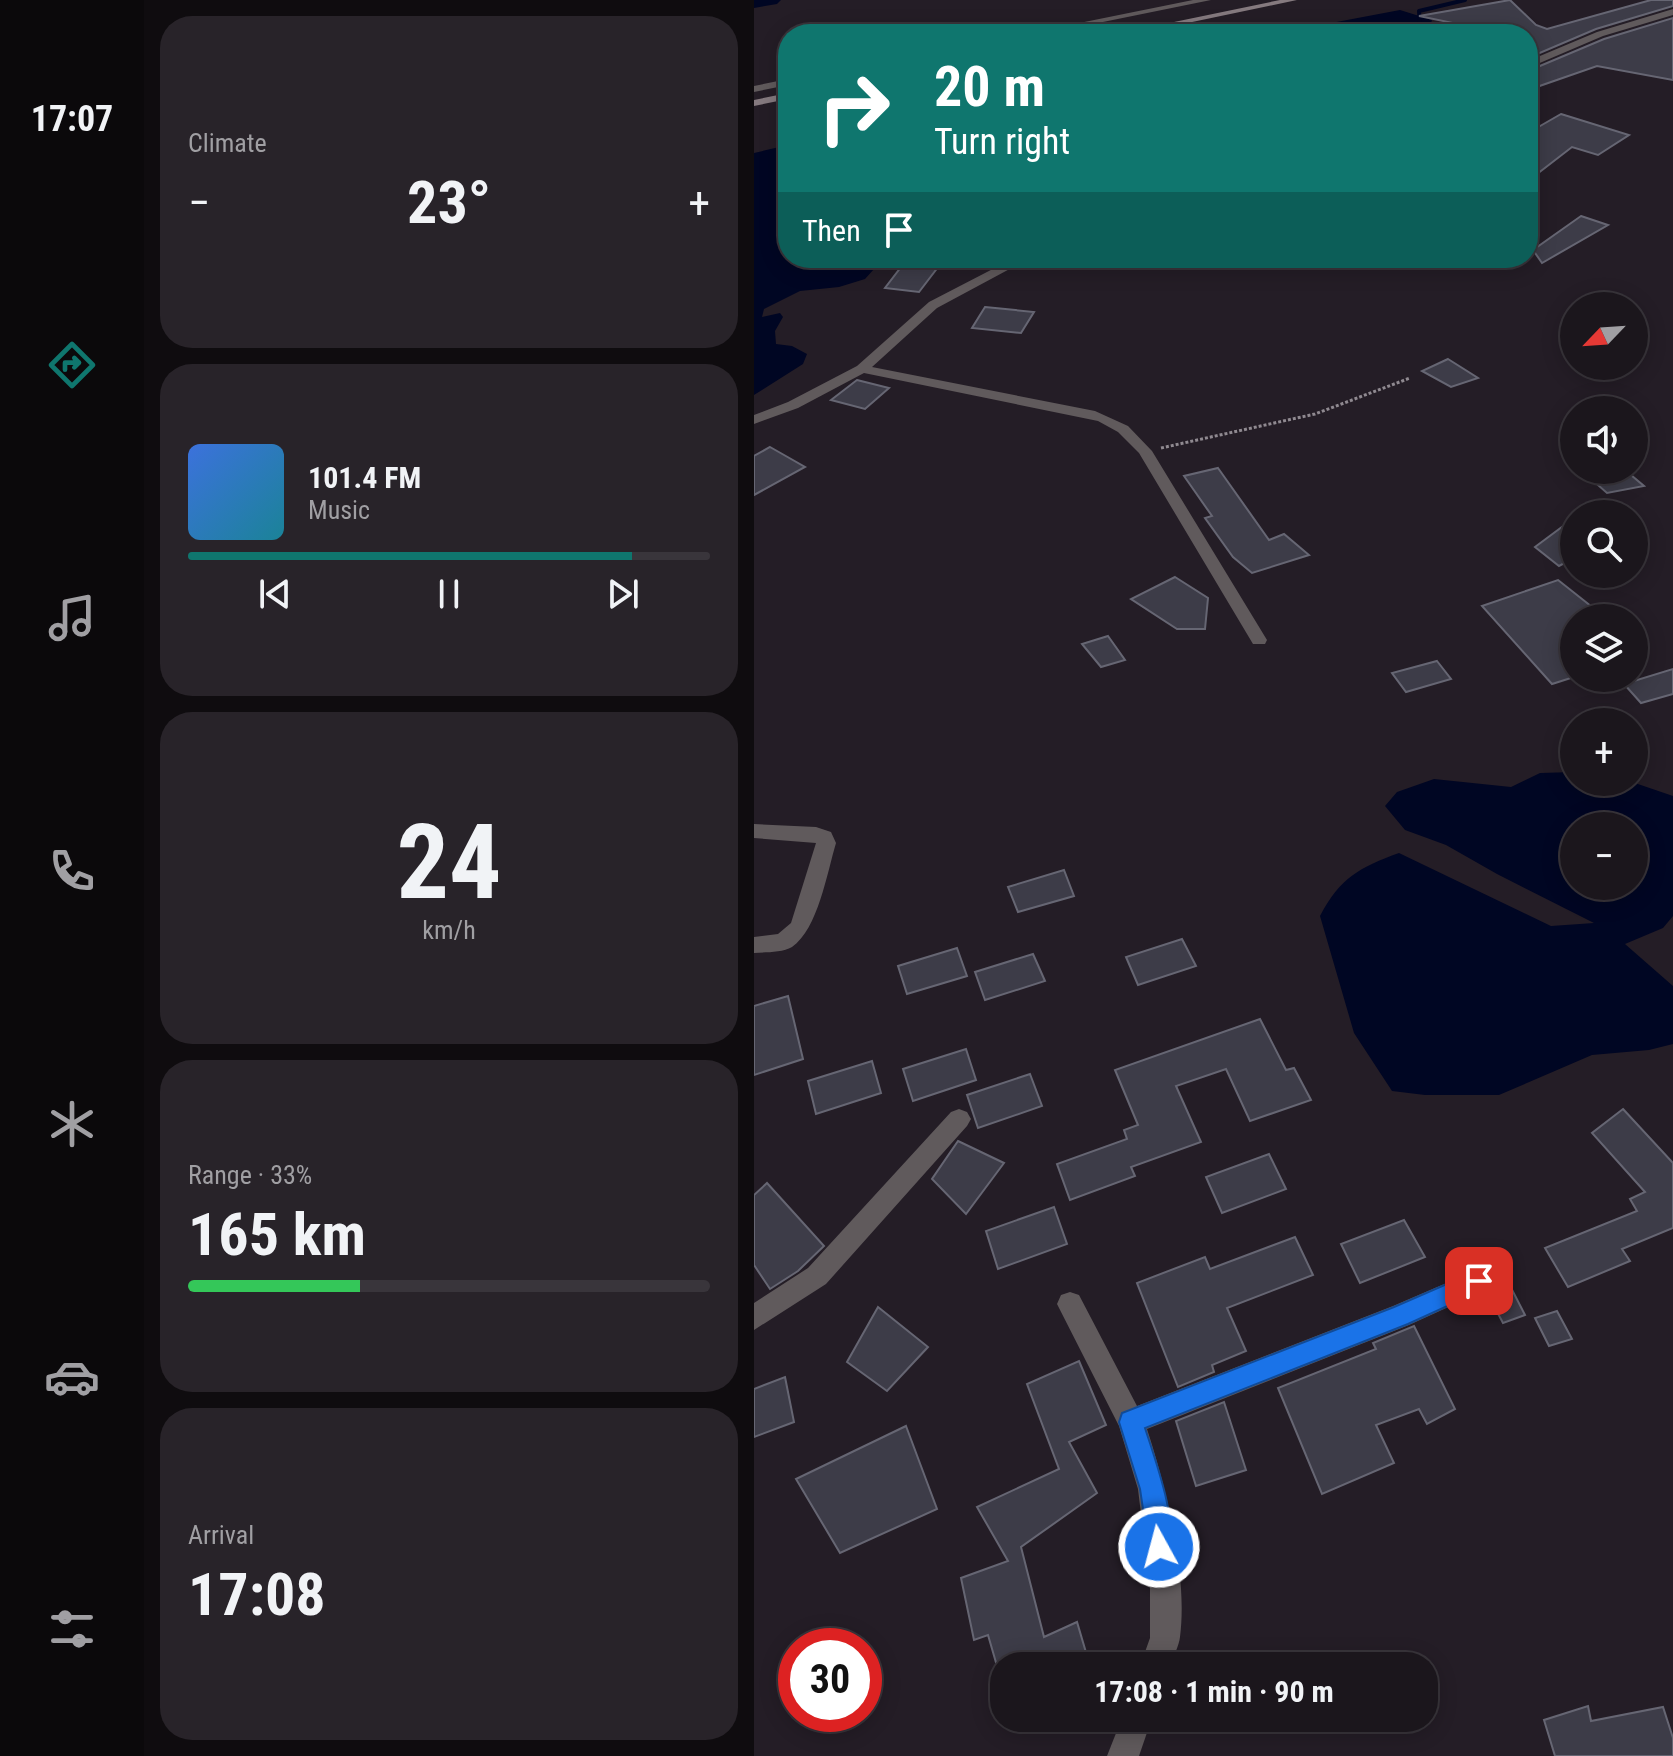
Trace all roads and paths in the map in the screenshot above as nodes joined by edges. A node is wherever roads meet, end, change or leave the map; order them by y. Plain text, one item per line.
1 (1207, 0) edge
2 (1293, 0) edge
3 (1673, 12) edge
4 (1082, 24) edge
5 (1172, 24) edge
6 (1538, 61) edge
7 (778, 84) edge
8 (754, 89) edge
9 (778, 98) edge
10 (754, 103) edge
11 (1002, 268) edge
12 (862, 369) junction
13 (1410, 378) dead end
14 (754, 420) edge
15 (1145, 451) junction
16 (1259, 640) dead end
17 (754, 831) edge
18 (754, 945) edge
19 (959, 1119) dead end
20 (1479, 1281) dead end
21 (1070, 1304) dead end
22 (754, 1318) edge
23 (1131, 1422) junction
24 (1160, 1652) edge
25 (1132, 1732) edge
26 (1123, 1756) edge

1 - 4 street
2 - 5 street
3 - 6 street
7 - 8 street
9 - 10 street
11 - 12 street
12 - 14 street
12 - 15 street
13 - 15 path
15 - 16 street
17 - 18 street
19 - 22 street
20 - 23 street
21 - 23 street
23 - 24 street
25 - 26 street

